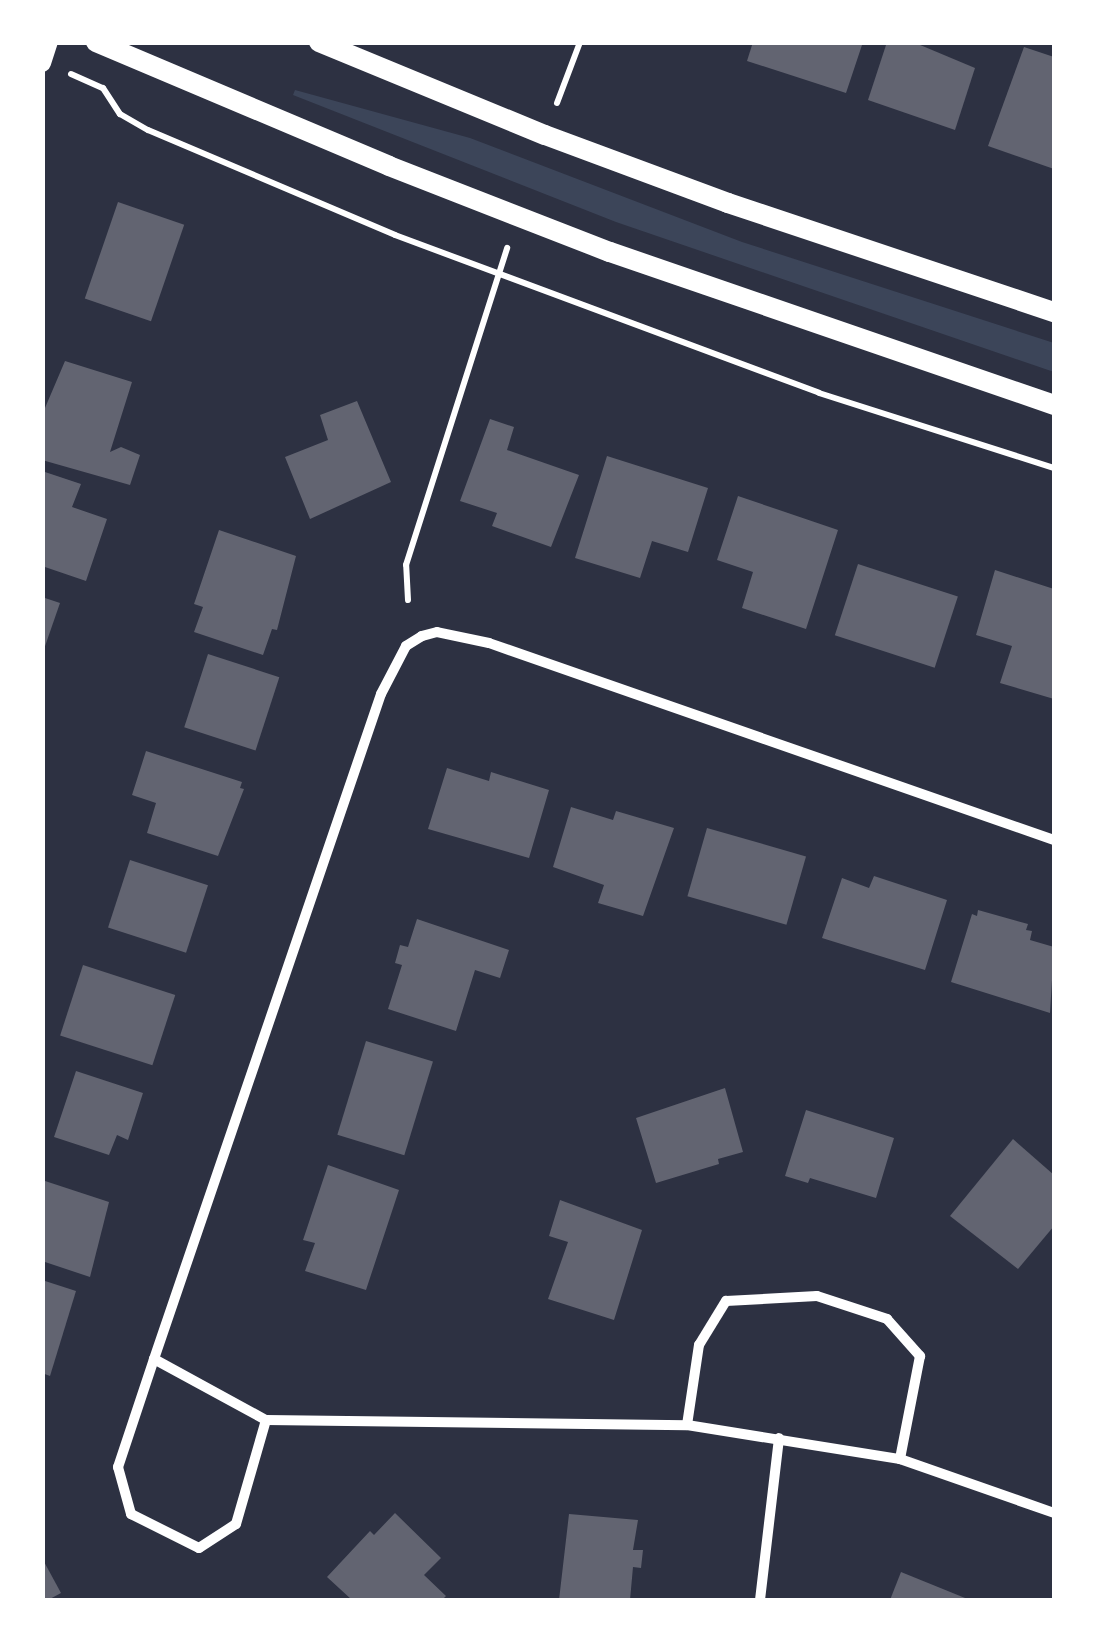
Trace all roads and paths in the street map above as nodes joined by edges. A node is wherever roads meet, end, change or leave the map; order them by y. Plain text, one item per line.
1 (49, 42) edge
2 (96, 42) edge
3 (319, 42) edge
4 (580, 42) edge
5 (43, 62) edge
6 (557, 103) dead end
7 (508, 248) dead end
8 (498, 276) junction
9 (1054, 312) edge
10 (1054, 404) edge
11 (1054, 468) edge
12 (408, 600) dead end
13 (1054, 840) edge
14 (154, 1359) junction
15 (266, 1420) junction
16 (686, 1425) junction
17 (779, 1438) junction
18 (900, 1459) junction
19 (1054, 1513) edge
20 (760, 1600) edge

1 - 5 street
2 - 10 main road
3 - 9 main road
4 - 6 path
5 - 8 path
7 - 8 path
8 - 11 path
8 - 12 path
13 - 14 street
14 - 15 street
14 - 15 street
15 - 16 street
16 - 17 street
16 - 18 street
17 - 18 street
17 - 20 street
18 - 19 street

